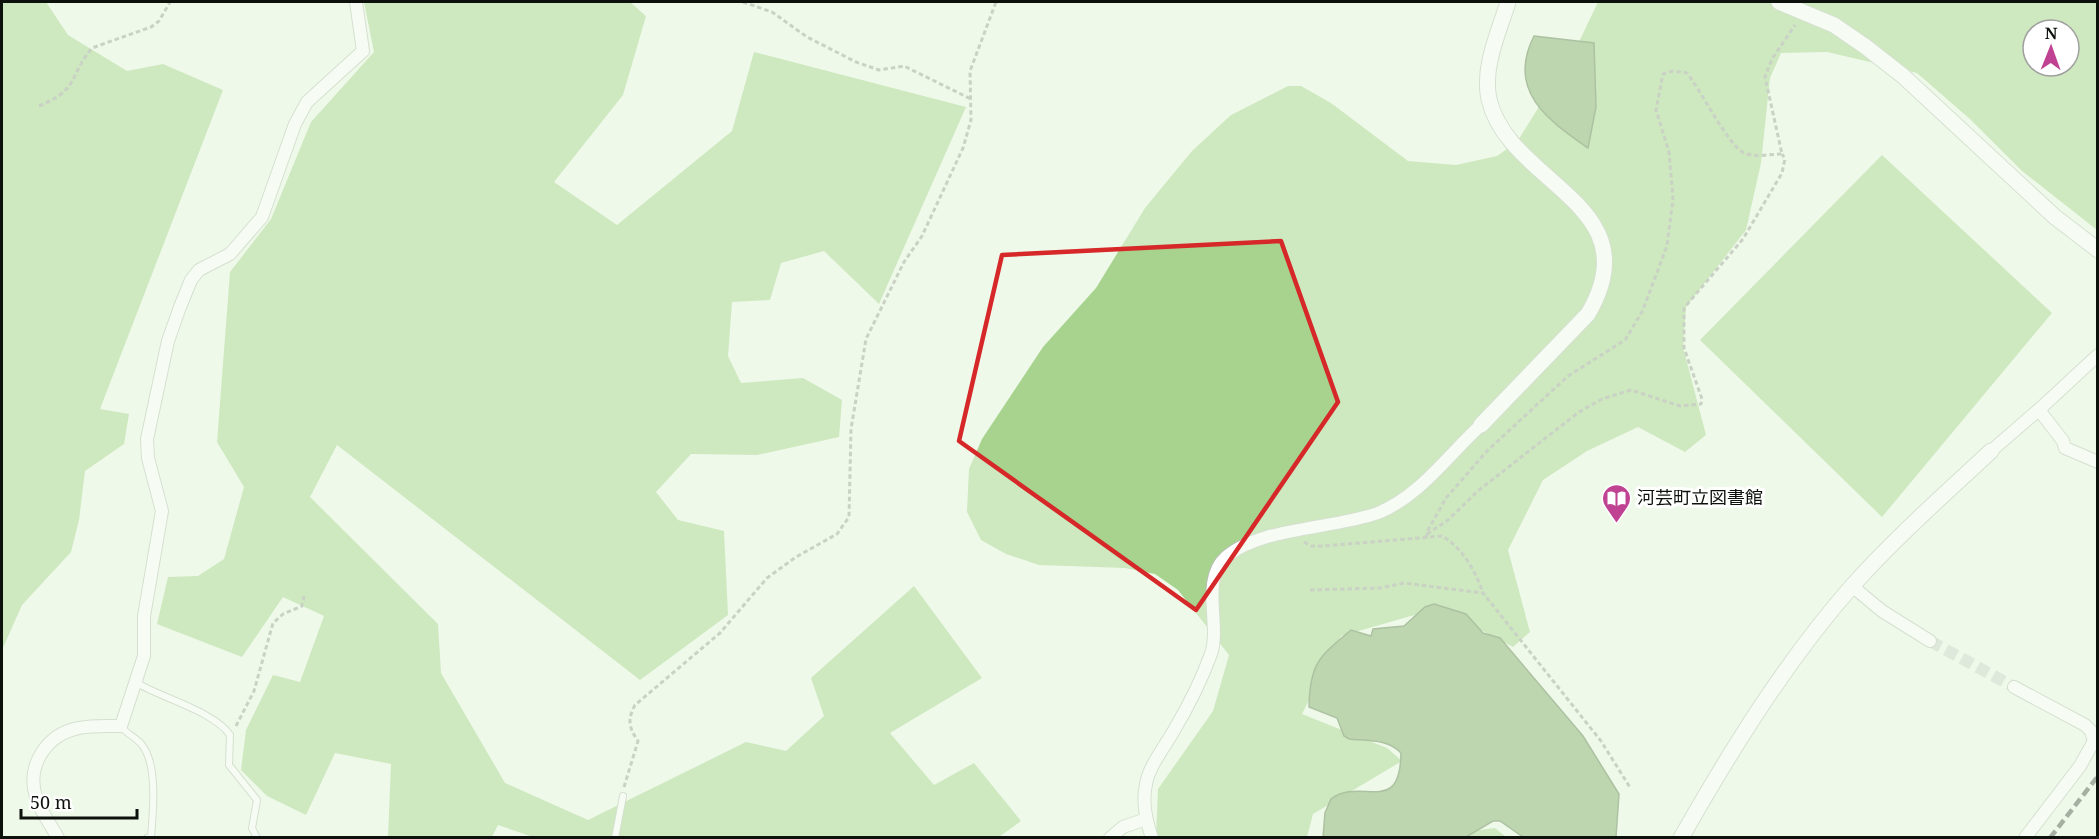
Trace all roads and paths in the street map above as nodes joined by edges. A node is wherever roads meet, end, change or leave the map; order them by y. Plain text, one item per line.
1 (170, 2) edge
2 (356, 2) edge
3 (742, 2) edge
4 (996, 2) edge
5 (1508, 2) edge
6 (1779, 2) edge
7 (1803, 11) junction
8 (971, 99) junction
9 (39, 106) dead end
10 (1782, 154) junction
11 (2097, 250) edge
12 (2097, 355) edge
13 (2039, 410) junction
14 (1481, 425) joint
15 (1990, 451) joint
16 (2097, 462) edge
17 (1294, 532) junction
18 (1426, 536) junction
19 (1852, 586) junction
20 (1310, 590) dead end
21 (1483, 593) junction
22 (304, 596) dead end
23 (1930, 641) tunnel mouth
24 (137, 683) junction
25 (2014, 687) tunnel mouth
26 (121, 726) junction
27 (230, 735) junction
28 (1631, 789) dead end
29 (623, 796) joint
30 (1146, 819) junction
31 (58, 837) edge
32 (147, 837) edge
33 (257, 837) edge
34 (615, 837) edge
35 (1110, 837) edge
36 (1152, 837) edge
37 (1681, 837) edge
38 (2027, 837) edge

1 - 9 path
2 - 24 street
3 - 8 path
4 - 8 path
5 - 14 street
6 - 7 street
7 - 10 path
7 - 11 street
8 - 29 path
10 - 18 path
10 - 18 path
12 - 13 street
13 - 15 street
13 - 16 street
14 - 17 street
15 - 19 street
17 - 18 path
17 - 30 street
18 - 21 path
19 - 23 street
19 - 37 street
20 - 21 path
21 - 28 path
22 - 27 path
24 - 26 street
24 - 27 lane
25 - 38 street
26 - 31 street
26 - 32 lane
27 - 33 lane
29 - 34 lane
30 - 35 street
30 - 36 street

